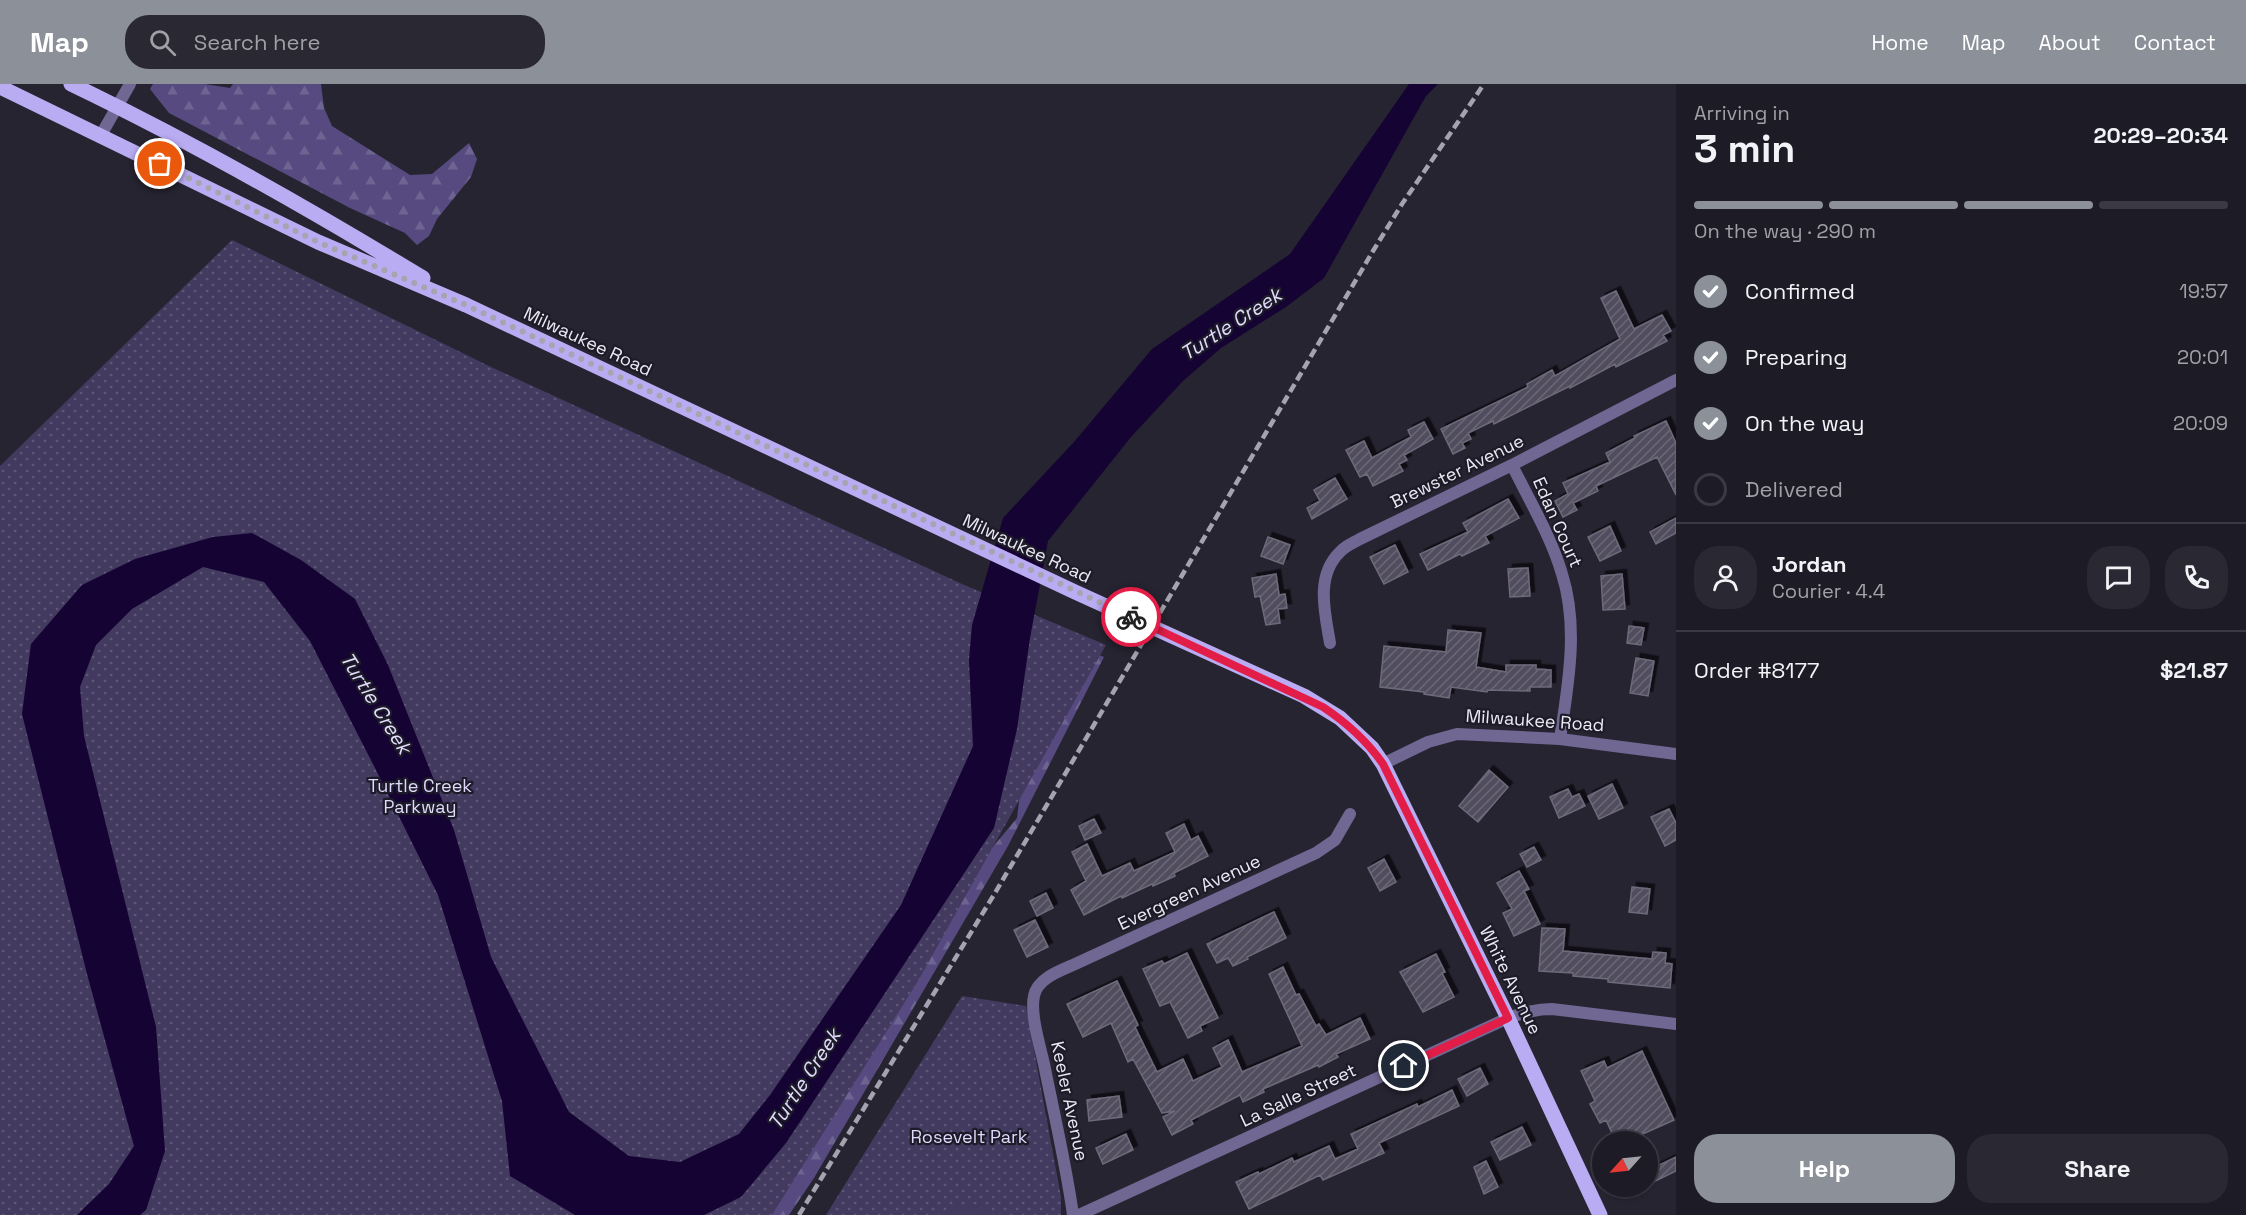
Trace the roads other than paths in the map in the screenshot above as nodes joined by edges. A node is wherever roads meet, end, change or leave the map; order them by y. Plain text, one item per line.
1 (71, 84) edge
2 (130, 84) edge
3 (0, 87) edge
4 (117, 106) junction
5 (101, 135) junction
6 (466, 305) junction
7 (1676, 380) edge
8 (1512, 465) junction
9 (1330, 643) dead end
10 (1560, 739) junction
11 (1676, 754) edge
12 (1383, 764) junction
13 (1350, 814) dead end
14 (1034, 994) joint
15 (1508, 1018) junction
16 (1676, 1024) edge
17 (1073, 1215) edge
18 (1079, 1215) edge
19 (1600, 1215) edge

1 - 4 main road, Milwaukee Road
2 - 4 street
3 - 5 main road, Milwaukee Road
4 - 5 street
4 - 6 main road, Milwaukee Road
5 - 6 main road, Milwaukee Road
6 - 12 main road, Milwaukee Road
7 - 8 street, Brewster Avenue
8 - 9 street, Brewster Avenue
8 - 10 street, Edan Court
10 - 11 street, Milwaukee Road
10 - 12 street, Milwaukee Road
12 - 15 main road, White Avenue
13 - 14 street, Evergreen Avenue
14 - 17 street, Keeler Avenue
15 - 16 street, La Salle Street
15 - 18 street, La Salle Street
15 - 19 main road, White Avenue

